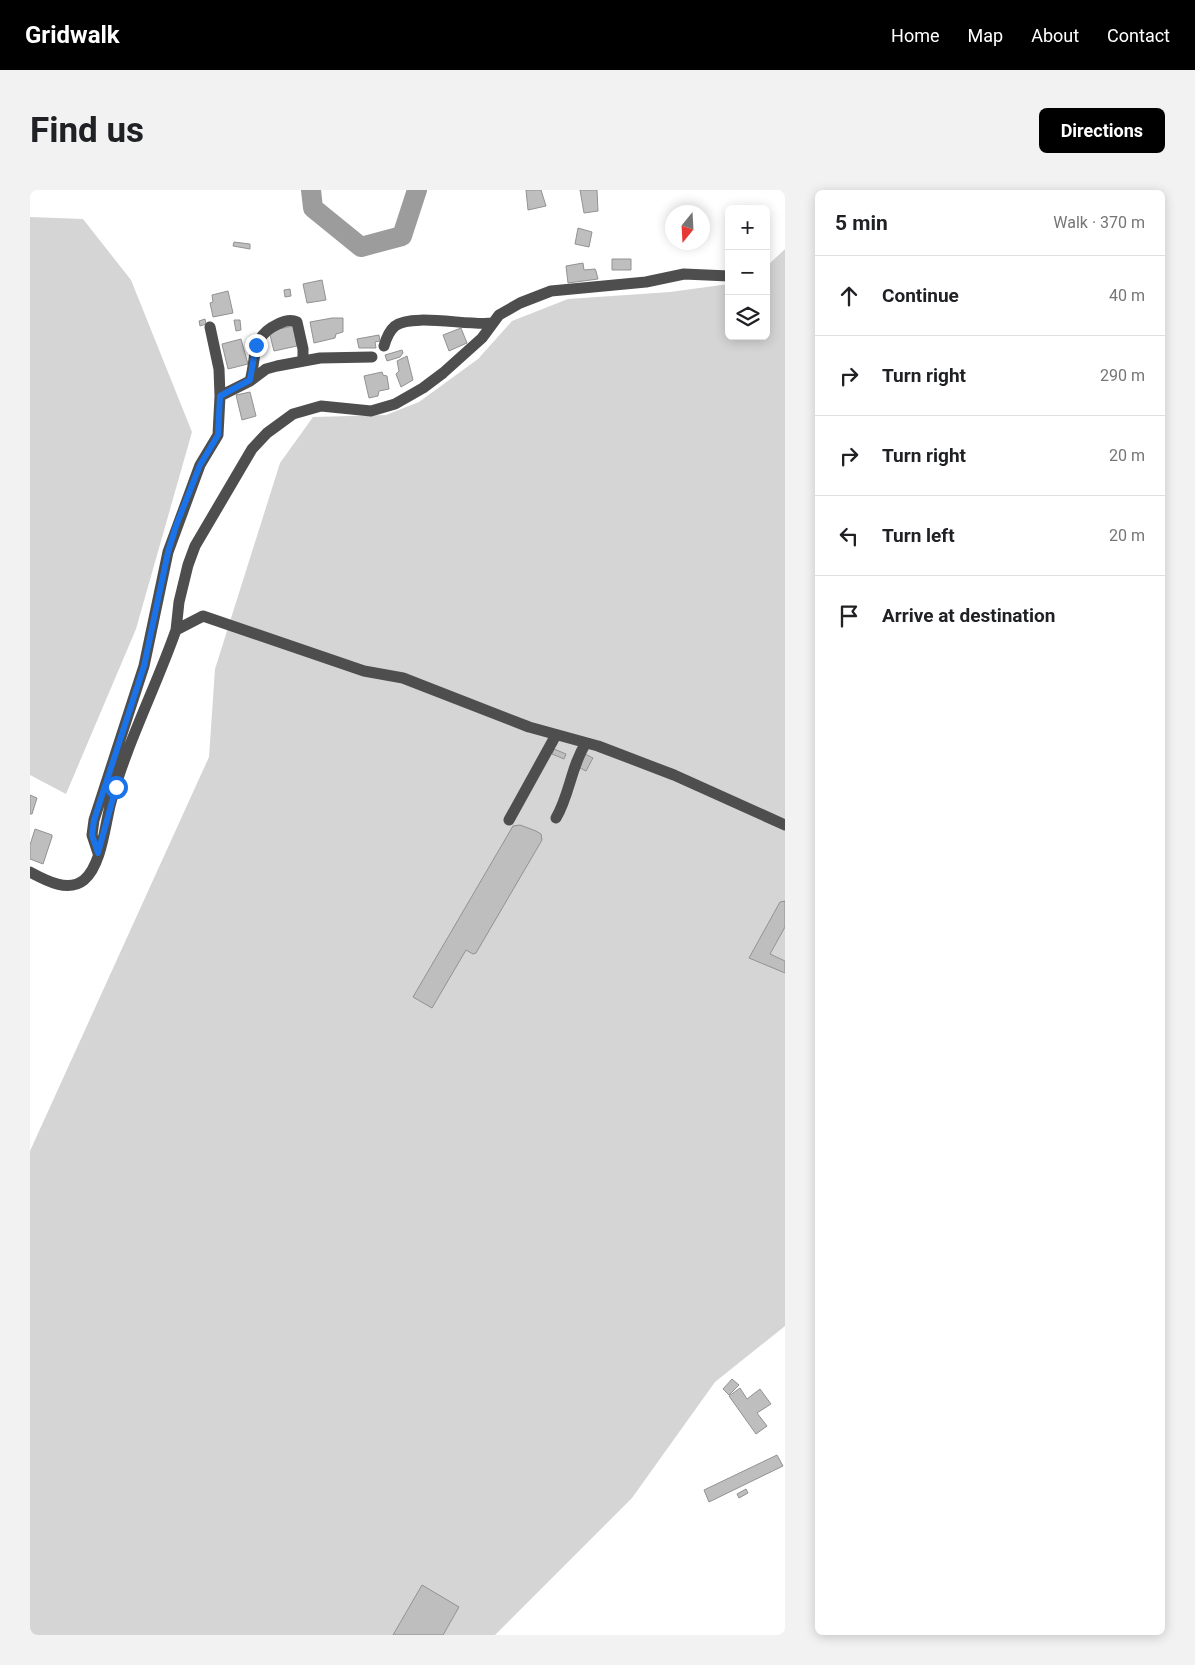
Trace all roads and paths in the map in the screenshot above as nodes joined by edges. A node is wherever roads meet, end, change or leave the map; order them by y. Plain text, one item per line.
1 (725, 276) edge
2 (492, 323) junction
3 (210, 327) dead end
4 (384, 346) dead end
5 (372, 357) dead end
6 (302, 360) junction
7 (250, 380) junction
8 (220, 396) junction
9 (176, 630) junction
10 (556, 735) junction
11 (586, 743) junction
12 (556, 818) dead end
13 (509, 820) dead end
14 (785, 826) edge
15 (98, 853) junction
16 (30, 872) edge

1 - 2 street
2 - 4 street
2 - 9 street
3 - 8 street
5 - 6 street
6 - 7 street
6 - 7 street
7 - 8 street
8 - 15 street
9 - 10 street
9 - 15 street
10 - 11 street
10 - 13 street
11 - 12 street
11 - 14 street
15 - 16 street

